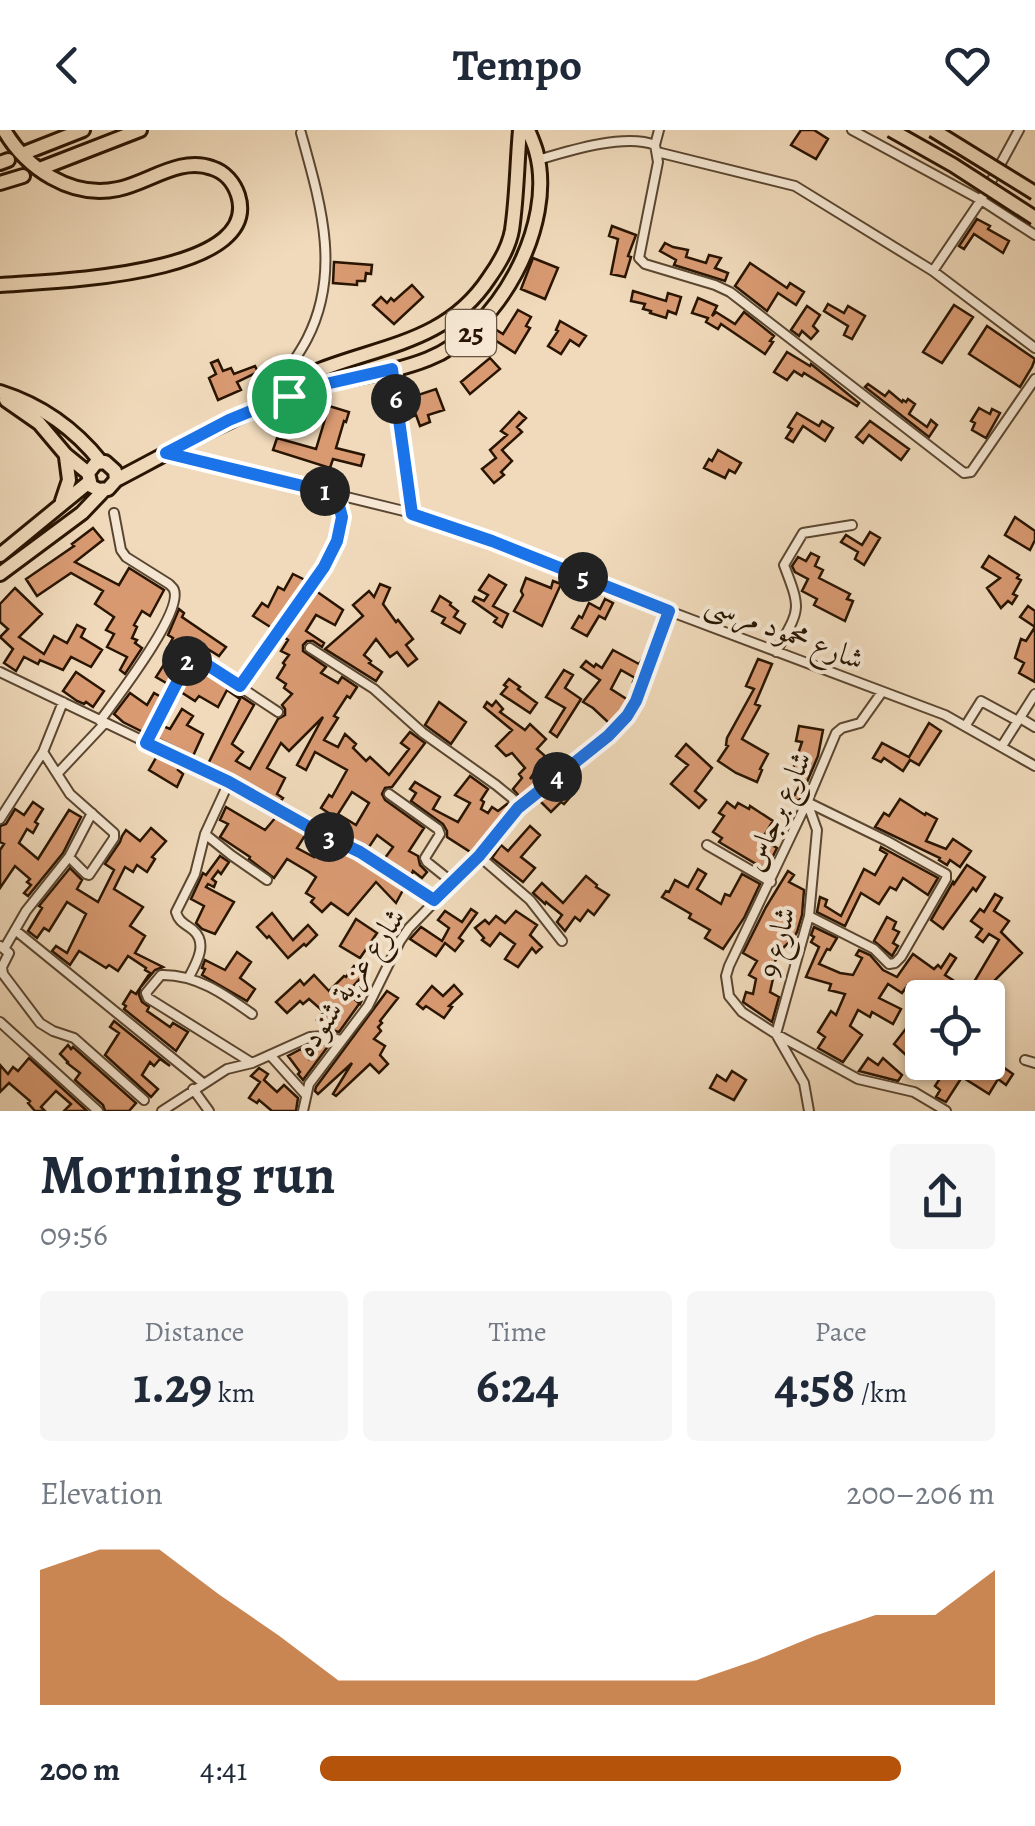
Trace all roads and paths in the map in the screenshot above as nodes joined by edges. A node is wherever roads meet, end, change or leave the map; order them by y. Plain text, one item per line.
1 (4, 130) edge
2 (83, 130) edge
3 (140, 130) edge
4 (520, 130) edge
5 (528, 130) edge
6 (658, 130) edge
7 (852, 130) edge
8 (891, 130) edge
9 (932, 130) edge
10 (1019, 130) edge
11 (302, 133) dead end
12 (656, 148) junction
13 (26, 152) dead end
14 (538, 160) junction
15 (42, 168) dead end
16 (23, 176) dead end
17 (0, 183) edge
18 (1035, 194) edge
19 (982, 200) junction
20 (1035, 218) edge
21 (1035, 235) edge
22 (933, 270) junction
23 (0, 285) edge
24 (1035, 348) edge
25 (392, 369) junction
26 (1033, 384) edge
27 (0, 394) edge
28 (289, 396) junction
29 (262, 406) junction
30 (166, 453) junction
31 (66, 455) junction
32 (101, 462) junction
33 (88, 478) junction
34 (116, 480) junction
35 (103, 491) junction
36 (336, 494) junction
37 (62, 503) junction
38 (114, 513) dead end
39 (412, 514) junction
40 (852, 525) dead end
41 (0, 555) edge
42 (0, 574) edge
43 (669, 611) junction
44 (310, 648) dead end
45 (776, 652) junction
46 (0, 672) edge
47 (240, 686) junction
48 (882, 692) junction
49 (1035, 694) edge
50 (63, 702) junction
51 (278, 712) dead end
52 (1019, 720) junction
53 (103, 722) junction
54 (966, 726) junction
55 (1035, 727) edge
56 (146, 743) junction
57 (1002, 746) junction
58 (43, 752) junction
59 (1035, 766) edge
60 (58, 773) junction
61 (229, 782) junction
62 (389, 794) dead end
63 (808, 802) junction
64 (518, 808) junction
65 (92, 814) junction
66 (0, 820) edge
67 (205, 834) junction
68 (706, 845) dead end
69 (479, 856) junction
70 (70, 857) junction
71 (267, 880) dead end
72 (452, 882) junction
73 (770, 882) junction
74 (434, 900) junction
75 (809, 916) junction
76 (16, 930) junction
77 (562, 942) dead end
78 (2, 947) edge
79 (189, 977) junction
80 (252, 1014) dead end
81 (0, 1022) edge
82 (776, 1034) junction
83 (341, 1040) junction
84 (270, 1055) junction
85 (252, 1063) junction
86 (203, 1083) junction
87 (194, 1089) junction
88 (305, 1094) junction
89 (144, 1100) dead end
90 (98, 1111) edge
91 (162, 1111) edge
92 (209, 1111) edge
93 (303, 1111) edge
94 (809, 1111) edge
95 (946, 1111) edge

1 - 23 main road
2 - 13 main road
3 - 15 main road
4 - 28 main road
5 - 14 main road, 25
6 - 12 street
7 - 19 street
8 - 20 main road, bridge
9 - 18 main road, bridge
10 - 19 street
11 - 29 street
12 - 14 street
12 - 22 street
12 - 26 street
14 - 25 main road, 25
16 - 17 main road
19 - 21 street
19 - 22 street
22 - 24 street
25 - 28 main road, 25
25 - 39 street
27 - 31 main road
27 - 32 main road
28 - 29 main road, 25
29 - 30 main road, 25
30 - 34 main road, 25
30 - 36 street, شارع محمود مرسى
31 - 33 main road
31 - 37 main road
32 - 33 main road
32 - 34 main road
33 - 35 main road
33 - 37 main road
34 - 35 main road
35 - 42 main road
36 - 39 street, شارع محمود مرسى
36 - 47 street
37 - 41 main road
38 - 53 street
39 - 43 street, شارع محمود مرسى
40 - 45 street
43 - 45 street, شارع محمود مرسى
43 - 64 street, شارع عزبة شنوده
44 - 64 street
45 - 48 street, شارع محمود مرسى
46 - 50 street
47 - 51 street
47 - 56 street
48 - 54 street, شارع محمود مرسى
48 - 63 street, شارع برجاس
49 - 52 street
50 - 53 street
50 - 58 street
52 - 54 street
52 - 55 street
52 - 57 street
53 - 56 street
53 - 60 street
54 - 57 street, شارع محمود مرسى
56 - 61 street
57 - 59 street, شارع محمود مرسى
58 - 60 street
58 - 66 street
60 - 65 street
61 - 67 street
61 - 74 street
62 - 72 street
63 - 73 street, شارع برجاس
63 - 75 street, شارع 9
63 - 75 street
64 - 69 street, شارع عزبة شنوده
65 - 70 street
65 - 70 street
67 - 71 street
67 - 79 street
68 - 73 street
69 - 72 street, شارع عزبة شنوده
69 - 77 street
70 - 76 street
72 - 74 street, شارع عزبة شنوده
73 - 82 street, شارع برجاس
74 - 83 street, شارع عزبة شنوده
75 - 82 street, شارع 9
76 - 78 street
76 - 86 street
78 - 89 street
79 - 80 street
79 - 85 street
81 - 90 street
82 - 94 street
82 - 95 street
83 - 84 street
83 - 88 street, شارع عزبة شنوده
84 - 85 street
84 - 88 street
85 - 86 street
86 - 87 street
87 - 91 street
87 - 92 street
88 - 93 street, شارع عزبة شنوده

